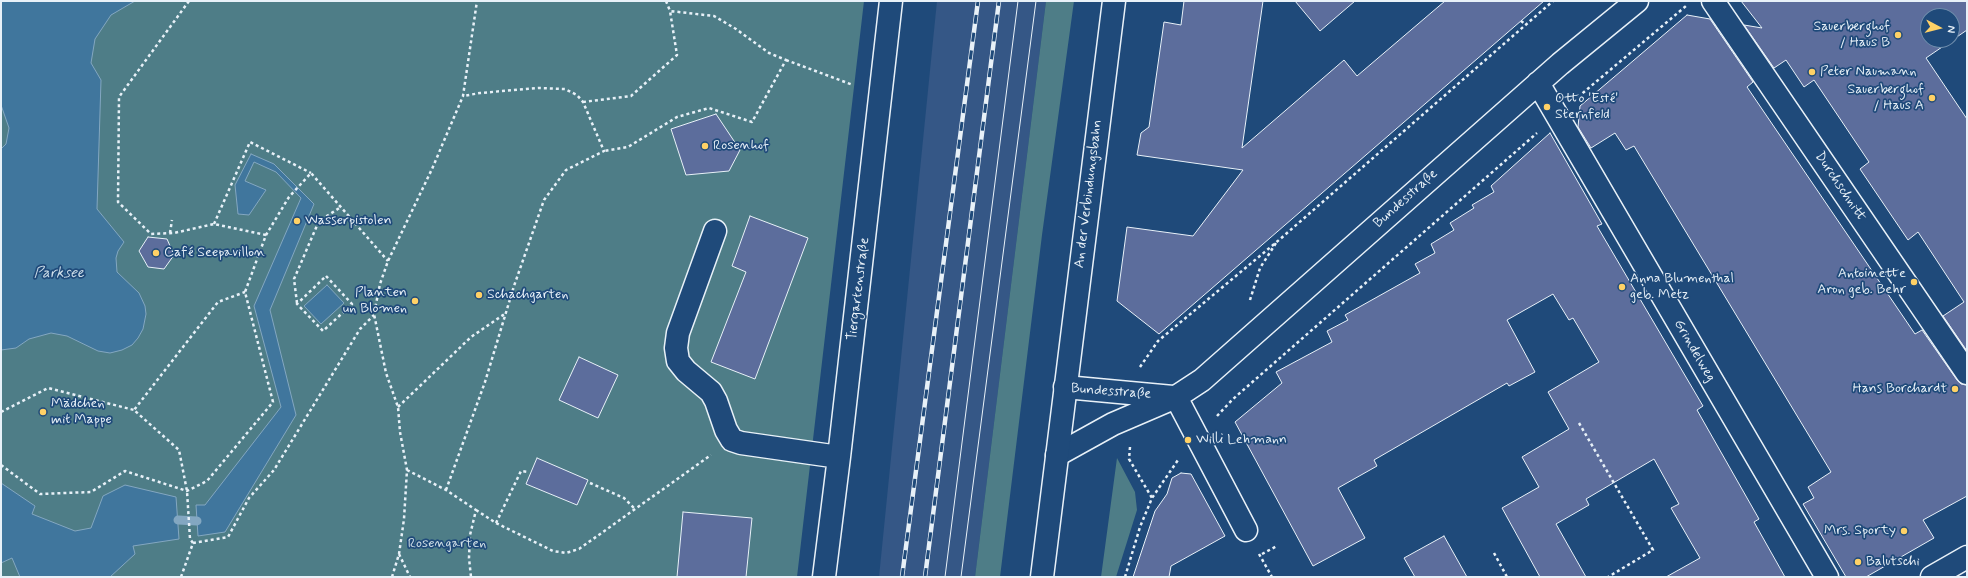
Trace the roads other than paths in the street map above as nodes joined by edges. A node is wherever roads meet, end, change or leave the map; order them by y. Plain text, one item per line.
1 (891, 1) edge
2 (1114, 1) edge
3 (1637, 1) edge
4 (1713, 1) edge
5 (1538, 83) junction
6 (715, 231) dead end
7 (1967, 373) edge
8 (1065, 387) junction
9 (1176, 397) junction
10 (1057, 455) junction
11 (839, 457) junction
12 (1246, 530) dead end
13 (1967, 557) edge
14 (824, 577) edge
15 (1042, 577) edge
16 (1826, 577) edge
17 (1932, 577) edge

1 - 11 street, Tiergartenstraße
2 - 8 street, An der Verbindungsbahn
3 - 5 street, Bundesstraße
4 - 7 street, Durchschnitt
5 - 9 street, Bundesstraße
5 - 16 street, Grindelweg
6 - 11 street
8 - 9 street, Bundesstraße
8 - 10 street, Bundesstraße
9 - 10 street, Bundesstraße
9 - 12 street
10 - 15 street, Bundesstraße
11 - 14 street, Tiergartenstraße
13 - 17 street

